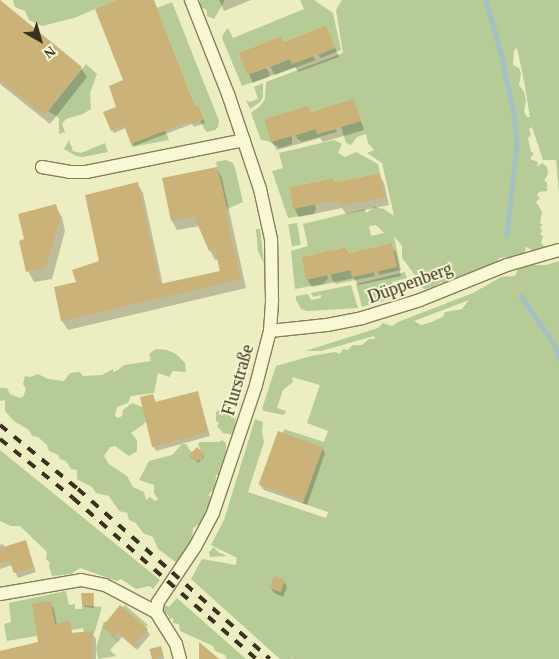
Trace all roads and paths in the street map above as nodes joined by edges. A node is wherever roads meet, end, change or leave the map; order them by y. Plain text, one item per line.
1 (190, 0) edge
2 (244, 140) junction
3 (42, 167) dead end
4 (559, 250) edge
5 (270, 330) junction
6 (0, 594) edge
7 (156, 612) junction
8 (180, 659) edge

1 - 2 street, Flurstraße
2 - 3 street
2 - 5 street, Flurstraße
4 - 5 street, Düppenberg
5 - 7 street, Flurstraße
6 - 7 street
7 - 8 street

